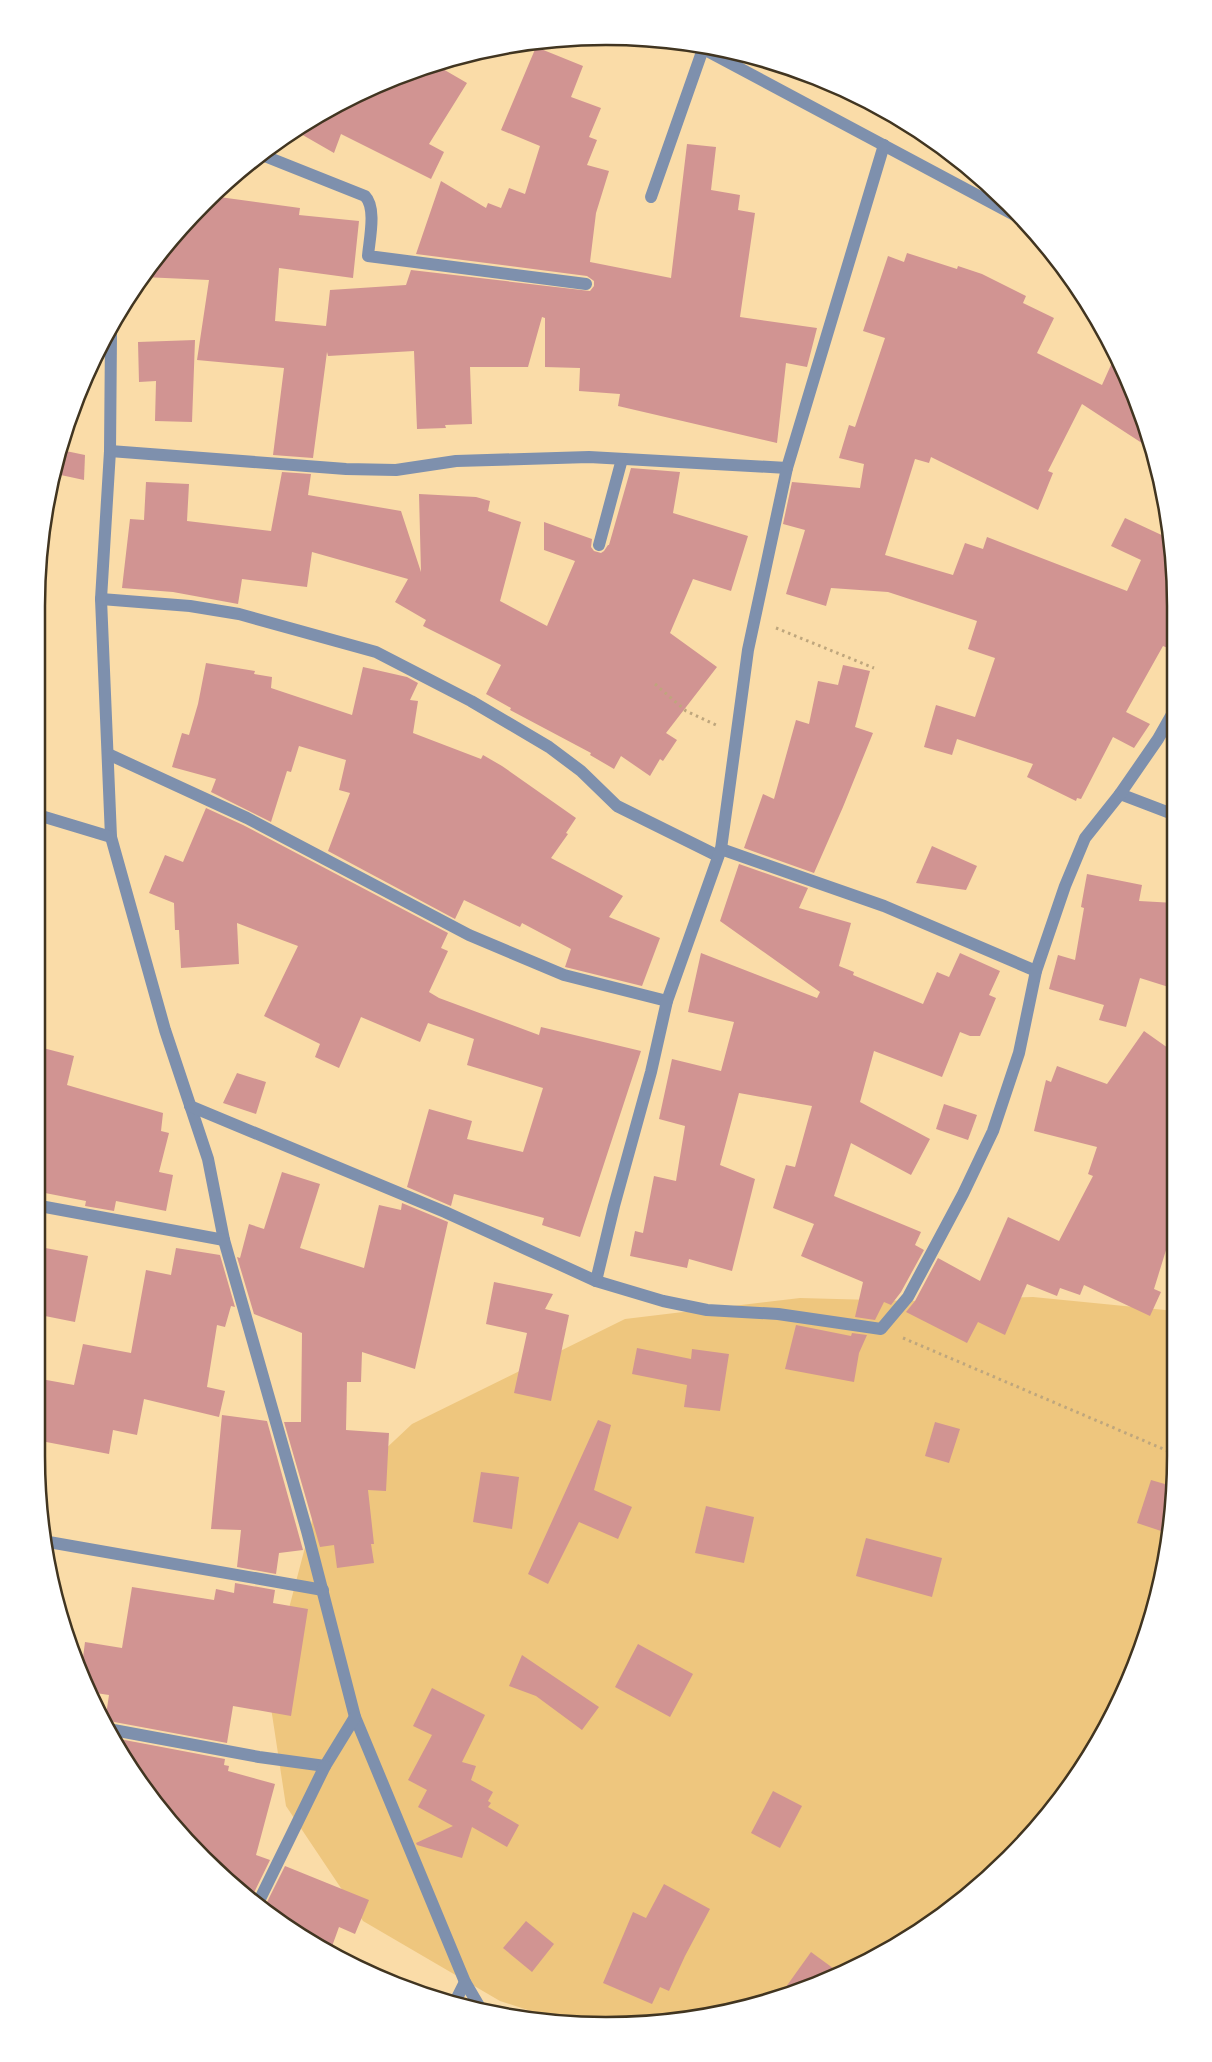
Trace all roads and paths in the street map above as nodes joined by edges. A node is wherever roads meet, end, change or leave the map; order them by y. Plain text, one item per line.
1 (697, 53) edge
2 (716, 56) edge
3 (884, 146) junction
4 (269, 158) edge
5 (651, 197) dead end
6 (1003, 209) edge
7 (586, 284) dead end
8 (110, 344) edge
9 (110, 451) junction
10 (622, 459) junction
11 (787, 468) junction
12 (599, 545) dead end
13 (101, 599) junction
14 (754, 619) junction
15 (874, 668) dead end
16 (655, 684) dead end
17 (1167, 723) edge
18 (738, 730) junction
19 (108, 754) junction
20 (1120, 794) junction
21 (1167, 812) edge
22 (45, 816) edge
23 (111, 837) junction
24 (719, 853) junction
25 (1036, 971) junction
26 (667, 1001) junction
27 (190, 1106) junction
28 (45, 1207) edge
29 (224, 1240) junction
30 (596, 1282) junction
31 (881, 1329) junction
32 (1167, 1451) edge
33 (52, 1541) edge
34 (323, 1590) junction
35 (355, 1717) junction
36 (117, 1731) edge
37 (325, 1766) junction
38 (260, 1897) edge
39 (465, 1982) junction
40 (458, 1997) edge
41 (476, 2001) edge

1 - 5 street
2 - 3 street
3 - 6 street
3 - 11 street
4 - 7 street
8 - 9 street
9 - 10 street
9 - 13 street
10 - 11 street
10 - 12 street
11 - 14 street
13 - 19 street
13 - 24 street
14 - 15 path
14 - 18 street
16 - 18 path
17 - 20 street
18 - 24 street
19 - 23 street
19 - 26 street
20 - 21 street
20 - 25 street
22 - 23 street
23 - 27 street
24 - 25 street
24 - 26 street
25 - 31 street
26 - 30 street
27 - 29 street
27 - 30 street
28 - 29 street
29 - 34 street
30 - 31 street
31 - 32 path
33 - 34 street
34 - 35 street
35 - 37 street
35 - 39 street
36 - 37 street
37 - 38 street
39 - 40 street
39 - 41 street

